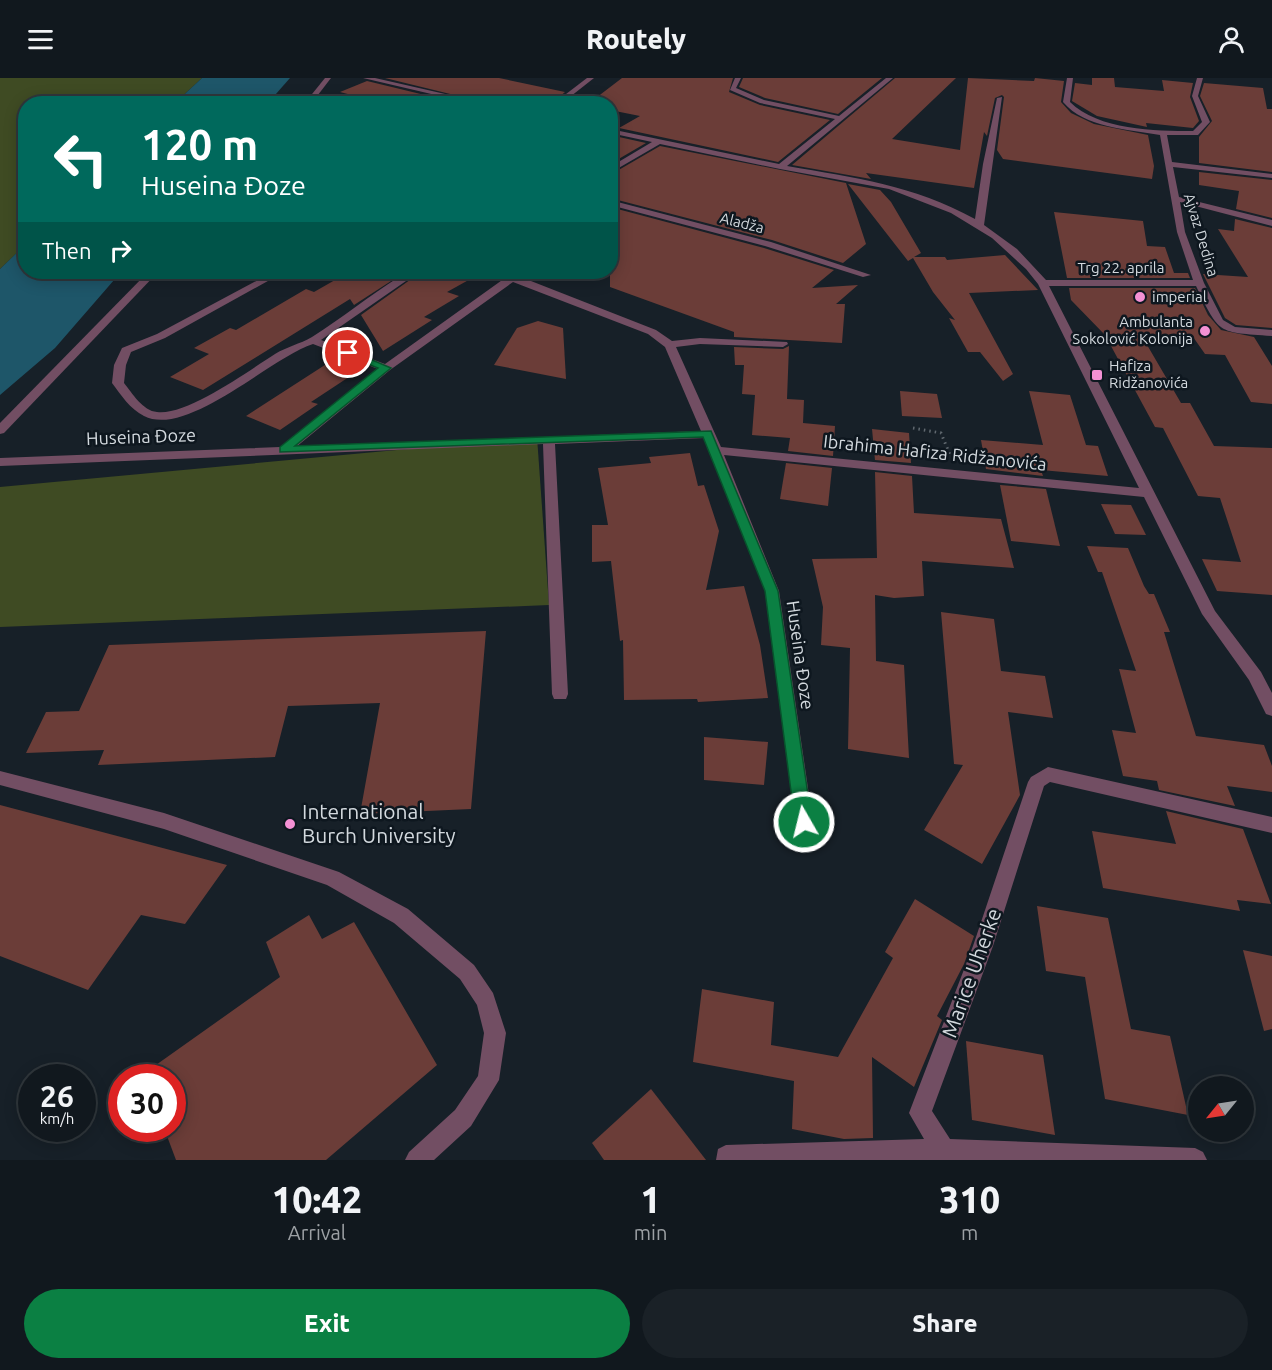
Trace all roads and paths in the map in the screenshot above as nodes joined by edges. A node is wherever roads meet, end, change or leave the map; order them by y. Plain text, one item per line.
1 (328, 78) edge
2 (366, 78) edge
3 (591, 78) edge
4 (738, 78) edge
5 (890, 78) edge
6 (1070, 78) edge
7 (1200, 78) edge
8 (313, 96) edge
9 (449, 96) edge
10 (567, 96) edge
11 (1000, 98) dead end
12 (837, 118) junction
13 (618, 133) edge
14 (1163, 134) junction
15 (659, 141) junction
16 (1168, 164) junction
17 (618, 166) edge
18 (781, 167) junction
19 (1272, 176) edge
20 (1173, 198) junction
21 (618, 204) edge
22 (1272, 223) edge
23 (979, 226) junction
24 (866, 275) dead end
25 (146, 279) edge
26 (266, 279) edge
27 (402, 279) edge
28 (511, 279) edge
29 (515, 279) edge
30 (1043, 283) junction
31 (1198, 283) junction
32 (1272, 333) edge
33 (314, 341) junction
34 (783, 344) dead end
35 (670, 345) junction
36 (386, 368) junction
37 (913, 428) dead end
38 (0, 430) edge
39 (707, 434) junction
40 (549, 440) junction
41 (284, 450) junction
42 (716, 450) junction
43 (0, 462) edge
44 (950, 475) junction
45 (1149, 494) junction
46 (560, 694) dead end
47 (1272, 709) edge
48 (0, 778) edge
49 (804, 822) dead end
50 (1272, 825) edge
51 (944, 1150) junction
52 (726, 1157) dead end
53 (1007, 1157) edge
54 (417, 1160) edge
55 (1195, 1160) edge

1 - 8 street
2 - 9 street
3 - 10 street
4 - 12 street
5 - 12 street
6 - 14 street
7 - 14 street
11 - 23 street
12 - 18 street
13 - 15 street
14 - 16 street, Ajvaz Dedina
15 - 17 street
15 - 18 street
16 - 19 street
16 - 20 street, Ajvaz Dedina
18 - 23 street
20 - 22 street
20 - 31 street, Ajvaz Dedina
21 - 24 street, Aladža
23 - 30 street
25 - 38 street
26 - 33 street
27 - 33 street
28 - 36 street
29 - 35 street
30 - 31 street, Trg 22. aprila
30 - 45 street
31 - 32 street, Ajvaz Dedina
33 - 36 street
34 - 35 street
35 - 39 street, Huseina Đoze
36 - 41 street
37 - 44 path
39 - 40 street, Huseina Đoze
39 - 42 street, Huseina Đoze
40 - 41 street, Huseina Đoze
40 - 46 street
41 - 43 street, Huseina Đoze
42 - 44 street, Ibrahima Hafiza Ridžanovića
42 - 49 street, Huseina Đoze
44 - 45 street, Ibrahima Hafiza Ridžanovića
45 - 47 street
48 - 54 street
50 - 51 street, Marice Uherke
51 - 52 street
51 - 53 street
53 - 55 street

